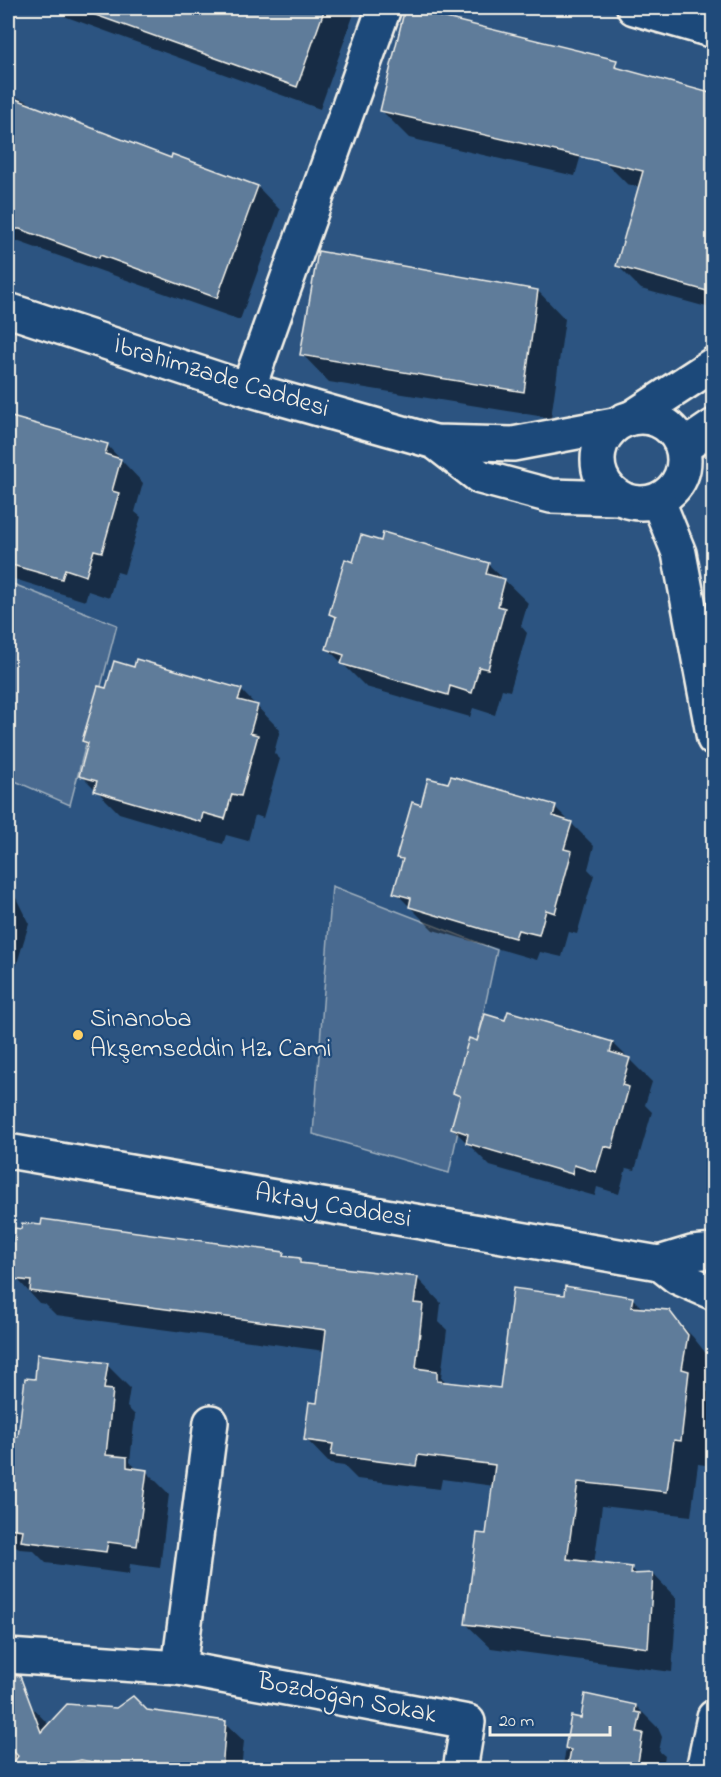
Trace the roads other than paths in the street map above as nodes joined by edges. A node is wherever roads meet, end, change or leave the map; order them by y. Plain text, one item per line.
1 (384, 8) edge
2 (634, 8) edge
3 (714, 31) edge
4 (8, 310) edge
5 (714, 364) edge
6 (248, 389) junction
7 (623, 421) junction
8 (714, 426) edge
9 (435, 442) junction
10 (683, 447) junction
11 (617, 498) junction
12 (658, 501) junction
13 (714, 739) edge
14 (8, 1151) edge
15 (714, 1251) edge
16 (659, 1263) junction
17 (714, 1293) edge
18 (211, 1422) dead end
19 (8, 1656) edge
20 (179, 1668) junction
21 (714, 1717) edge
22 (460, 1770) edge
23 (703, 1770) edge

1 - 6 main road
2 - 3 main road
4 - 6 main road, İbrahimzade Caddesi
5 - 7 main road
6 - 9 main road, İbrahimzade Caddesi
7 - 9 main road, İbrahimzade Caddesi
7 - 10 main road
7 - 11 main road
8 - 10 main road
9 - 11 main road, İbrahimzade Caddesi
10 - 12 main road
11 - 12 main road
12 - 13 main road
14 - 16 main road, Aktay Caddesi
15 - 16 main road, Aktay Caddesi
16 - 17 main road, Aktay Caddesi
18 - 20 main road
19 - 20 main road
20 - 22 main road, Bozdoğan Sokak
21 - 23 main road

